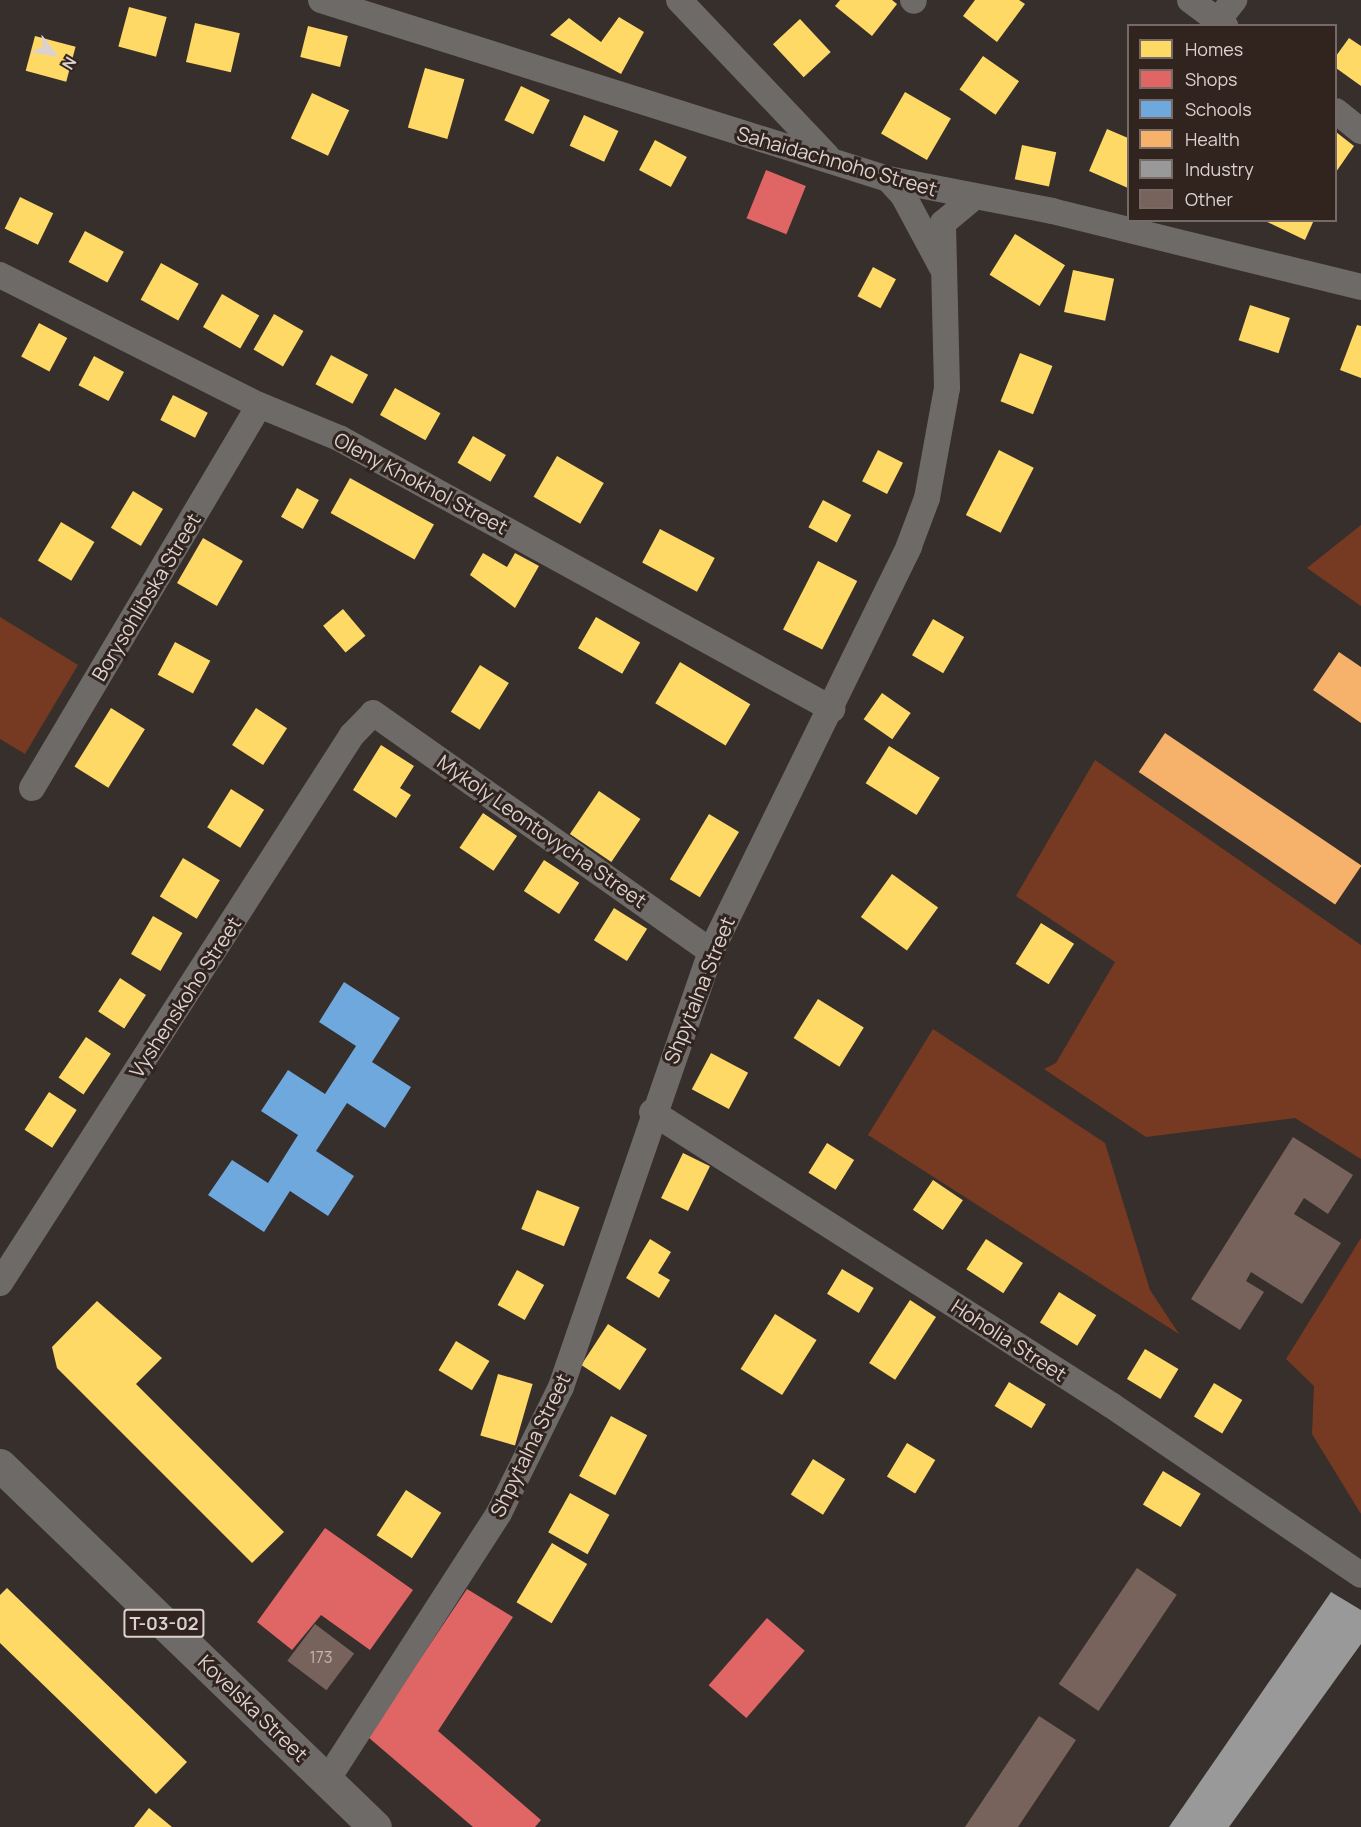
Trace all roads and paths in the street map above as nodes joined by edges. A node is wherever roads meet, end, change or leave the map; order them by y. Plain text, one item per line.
1 (321, 0) edge
2 (679, 0) edge
3 (1190, 0) edge
4 (1234, 0) edge
5 (1222, 23) edge
6 (1337, 113) edge
7 (1361, 131) edge
8 (831, 160) junction
9 (888, 179) junction
10 (973, 198) junction
11 (941, 266) junction
12 (0, 275) edge
13 (1361, 287) edge
14 (259, 405) junction
15 (832, 709) junction
16 (373, 713) joint
17 (32, 788) dead end
18 (711, 951) junction
19 (652, 1112) junction
20 (0, 1283) edge
21 (0, 1465) edge
22 (1361, 1575) edge
23 (327, 1780) junction
24 (375, 1827) edge

1 - 8 street, Sahaidachnoho Street
2 - 8 street
3 - 5 street
4 - 5 street
6 - 7 street
8 - 9 street, Sahaidachnoho Street
9 - 10 street, Sahaidachnoho Street
9 - 11 street, Shpytalna Street
10 - 11 street
10 - 13 street, Sahaidachnoho Street
11 - 15 street, Shpytalna Street
12 - 14 street, Oleny Khokhol Street
14 - 15 street, Oleny Khokhol Street
14 - 17 street, Borysohlibska Street
15 - 18 street, Shpytalna Street
16 - 18 street, Mykoly Leontovycha Street
16 - 20 street, Vyshenskoho Street
18 - 19 street, Shpytalna Street
19 - 22 street, Hoholia Street
19 - 23 street, Shpytalna Street
21 - 23 main road, Kovelska Street / Т-03-02
23 - 24 main road, Kovelska Street / Т-03-02

